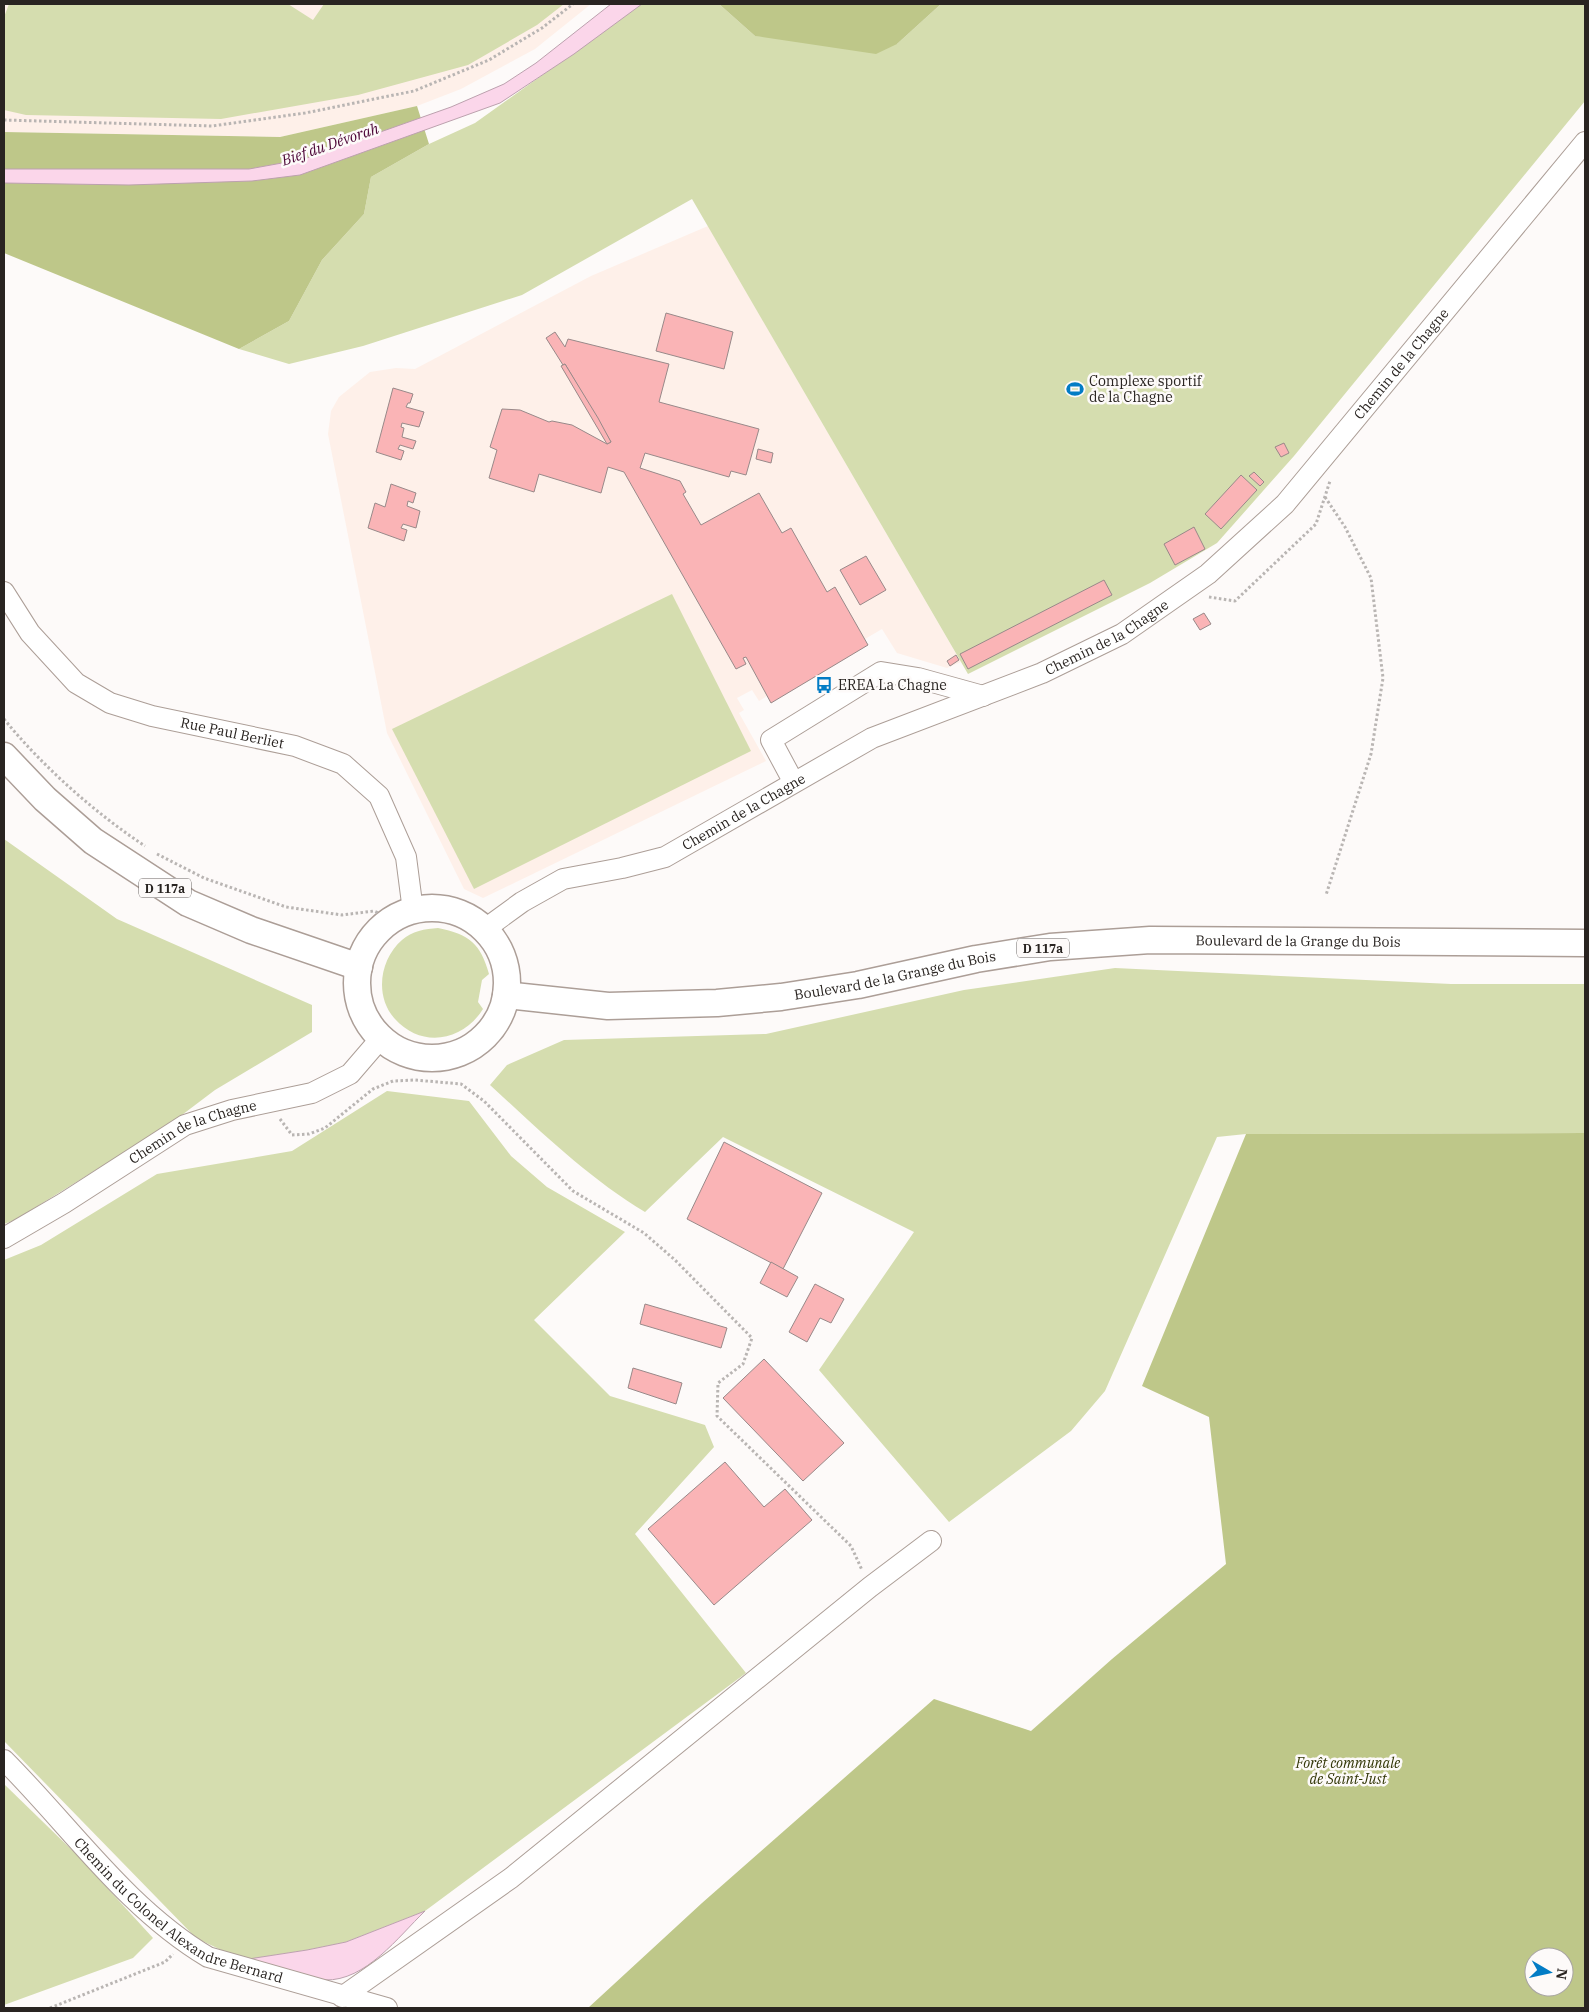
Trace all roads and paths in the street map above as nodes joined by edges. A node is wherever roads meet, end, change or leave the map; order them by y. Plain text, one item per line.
1 (572, 4) edge
2 (4, 120) edge
3 (1585, 142) edge
4 (1332, 472) dead end
5 (1325, 497) junction
6 (4, 592) edge
7 (1181, 593) junction
8 (982, 696) junction
9 (4, 719) edge
10 (4, 756) edge
11 (793, 782) junction
12 (1326, 895) dead end
13 (403, 915) junction
14 (485, 929) junction
15 (1585, 943) edge
16 (359, 967) junction
17 (506, 994) junction
18 (381, 1038) junction
19 (268, 1102) junction
20 (4, 1238) edge
21 (931, 1541) dead end
22 (870, 1587) junction
23 (4, 1760) edge
24 (184, 1943) junction
25 (342, 1997) junction
26 (50, 2008) edge
27 (387, 2008) edge

1 - 2 path
3 - 7 street, Chemin de la Chagne
4 - 5 path
5 - 7 path
5 - 12 path
6 - 13 street, Rue Paul Berliet
7 - 8 street, Chemin de la Chagne
8 - 11 street, Chemin de la Chagne
8 - 11 street
9 - 13 path
10 - 16 main road, D 117a
11 - 14 street, Chemin de la Chagne
13 - 14 main road
13 - 16 main road
14 - 17 main road
15 - 17 main road, Boulevard de la Grange du Bois / D 117a
16 - 18 main road
17 - 18 main road
18 - 19 street, Chemin de la Chagne
19 - 20 street, Chemin de la Chagne
19 - 22 path
21 - 22 street
22 - 25 street
23 - 24 street, Chemin du Colonel Alexandre Bernard
24 - 25 street, Chemin du Colonel Alexandre Bernard
24 - 26 path
25 - 27 street, Chemin du Colonel Alexandre Bernard

